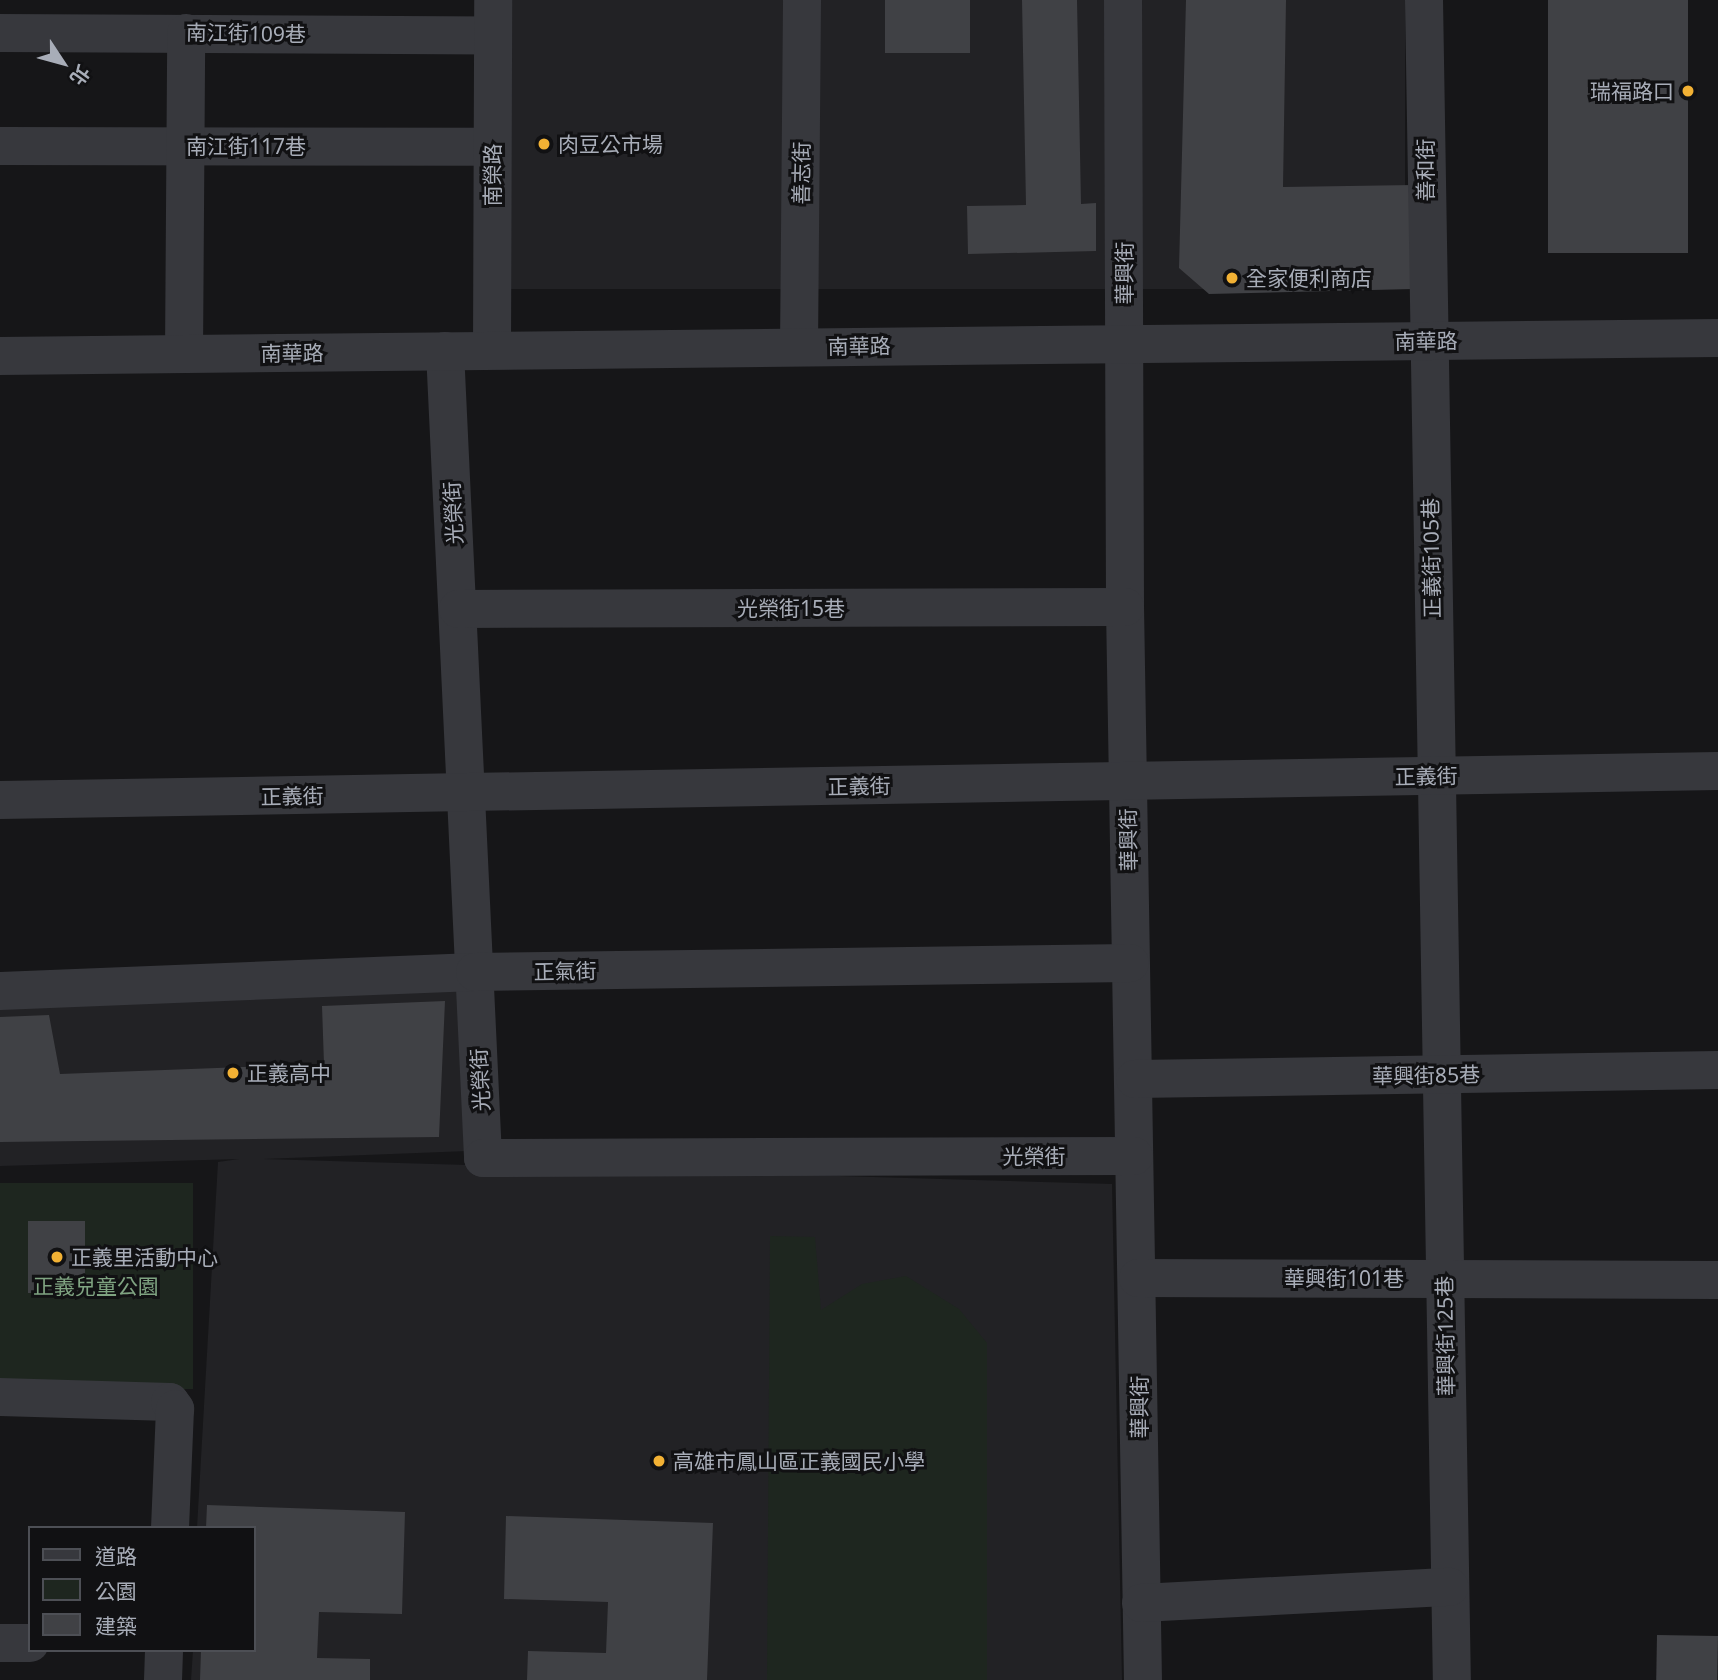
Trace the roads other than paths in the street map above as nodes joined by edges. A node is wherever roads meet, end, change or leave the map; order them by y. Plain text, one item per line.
1 (802, 0) edge
2 (1123, 0) edge
3 (1424, 0) edge
4 (111, 16) edge
5 (493, 18) edge
6 (0, 33) edge
7 (186, 33) junction
8 (0, 146) edge
9 (190, 146) junction
10 (492, 147) junction
11 (1718, 338) edge
12 (1427, 341) junction
13 (1124, 344) junction
14 (799, 347) junction
15 (492, 350) junction
16 (445, 351) junction
17 (184, 354) junction
18 (0, 356) edge
19 (1125, 607) junction
20 (458, 609) junction
21 (1718, 771) edge
22 (1434, 776) junction
23 (1127, 781) junction
24 (468, 793) junction
25 (0, 800) edge
26 (1130, 963) junction
27 (475, 972) junction
28 (0, 991) edge
29 (1718, 1070) edge
30 (1440, 1075) junction
31 (1135, 1079) junction
32 (1134, 1156) junction
33 (1138, 1278) junction
34 (1444, 1278) junction
35 (1718, 1280) edge
36 (0, 1396) edge
37 (170, 1526) edge
38 (1450, 1587) junction
39 (1140, 1603) junction
40 (0, 1643) edge
41 (28, 1643) edge
42 (164, 1652) edge
43 (163, 1680) edge
44 (1143, 1680) edge
45 (1452, 1680) edge

1 - 14 street, 善志街
2 - 13 street, 華興街
3 - 12 street, 善和街
4 - 6 street, 南江街109巷
4 - 7 street, 南江街109巷
5 - 7 street, 南江街109巷
5 - 10 street, 南榮路
7 - 9 street
8 - 9 street, 南江街117巷
9 - 10 street, 南江街117巷
9 - 17 street
10 - 15 street, 南榮路
11 - 12 street, 南華路
12 - 13 street, 南華路
12 - 22 street, 正義街105巷
13 - 14 street, 南華路
13 - 19 street, 華興街
14 - 15 street, 南華路
15 - 16 street, 南華路
16 - 17 street, 南華路
16 - 20 street, 光榮街
17 - 18 street, 南華路
19 - 20 street, 光榮街15巷
19 - 23 street, 華興街
20 - 24 street, 光榮街
21 - 22 street, 正義街
22 - 23 street, 正義街
22 - 30 street, 華興街125巷
23 - 24 street, 正義街
23 - 26 street, 華興街
24 - 25 street, 正義街
24 - 27 street, 光榮街
26 - 27 street, 正氣街
26 - 31 street, 華興街
27 - 28 street, 正氣街
27 - 32 street, 光榮街
29 - 30 street, 華興街85巷
30 - 31 street, 華興街85巷
30 - 34 street, 華興街125巷
31 - 32 street, 華興街
32 - 33 street, 華興街
33 - 34 street, 華興街101巷
33 - 39 street, 華興街
34 - 35 street, 華興街101巷
34 - 38 street, 華興街125巷
36 - 37 street
38 - 39 street
38 - 45 street, 華興街125巷
39 - 44 street, 華興街
40 - 41 street
42 - 43 street

